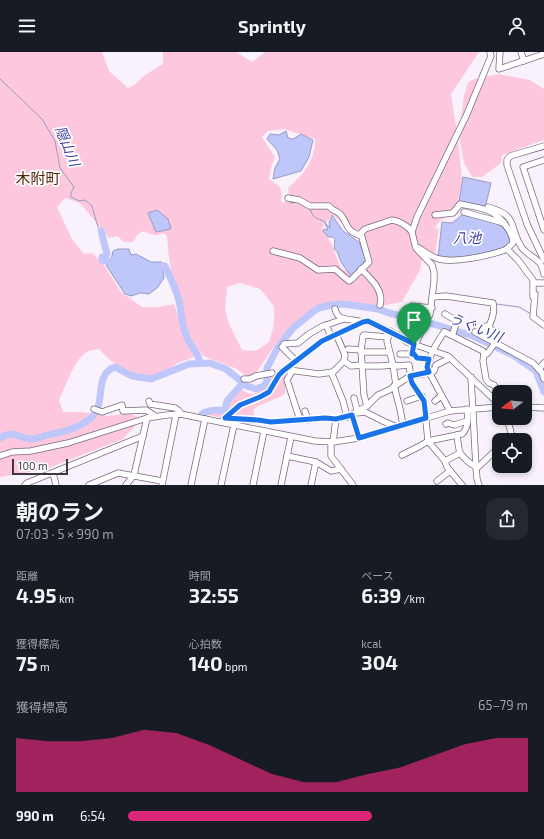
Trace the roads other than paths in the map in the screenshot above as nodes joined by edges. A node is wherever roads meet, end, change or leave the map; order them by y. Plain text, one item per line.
1 (490, 52) edge
2 (500, 52) edge
3 (521, 52) edge
4 (543, 54) edge
5 (524, 61) junction
6 (544, 146) edge
7 (544, 161) edge
8 (288, 198) dead end
9 (487, 210) junction
10 (464, 212) dead end
11 (435, 215) dead end
12 (542, 220) edge
13 (504, 223) junction
14 (544, 230) edge
15 (412, 232) junction
16 (361, 234) junction
17 (415, 246) junction
18 (507, 249) junction
19 (273, 251) dead end
20 (543, 261) edge
21 (361, 269) junction
22 (544, 274) edge
23 (544, 283) edge
24 (534, 284) junction
25 (433, 297) junction
26 (380, 305) dead end
27 (412, 306) dead end
28 (432, 308) junction
29 (335, 309) dead end
30 (445, 314) dead end
31 (344, 319) junction
32 (363, 322) junction
33 (326, 325) junction
34 (544, 325) edge
35 (489, 326) junction
36 (474, 332) dead end
37 (453, 333) dead end
38 (389, 334) junction
39 (334, 335) junction
40 (481, 335) junction
41 (496, 343) junction
42 (414, 344) junction
43 (348, 349) dead end
44 (361, 351) junction
45 (433, 351) junction
46 (388, 352) junction
47 (400, 354) dead end
48 (412, 354) junction
49 (484, 354) junction
50 (299, 358) junction
51 (450, 358) junction
52 (429, 359) junction
53 (344, 361) junction
54 (544, 363) edge
55 (363, 365) junction
56 (393, 365) junction
57 (539, 368) junction
58 (290, 370) junction
59 (332, 372) junction
60 (429, 372) junction
61 (272, 373) dead end
62 (410, 376) junction
63 (471, 378) junction
64 (244, 379) dead end
65 (544, 379) edge
66 (494, 385) edge
67 (395, 386) junction
68 (422, 396) junction
69 (442, 396) junction
70 (354, 398) dead end
71 (492, 398) edge
72 (149, 401) dead end
73 (407, 401) dead end
74 (435, 401) dead end
75 (367, 406) junction
76 (492, 407) edge
77 (532, 407) edge
78 (544, 408) edge
79 (94, 409) dead end
80 (470, 409) junction
81 (450, 411) junction
82 (305, 412) dead end
83 (352, 414) junction
84 (178, 415) junction
85 (156, 416) junction
86 (147, 418) junction
87 (426, 418) junction
88 (205, 419) junction
89 (336, 419) junction
90 (223, 420) junction
91 (300, 420) junction
92 (308, 420) junction
93 (467, 422) junction
94 (446, 424) dead end
95 (234, 425) junction
96 (400, 426) junction
97 (264, 431) junction
98 (457, 435) junction
99 (143, 436) junction
100 (291, 436) junction
101 (359, 438) junction
102 (428, 441) junction
103 (332, 442) junction
104 (460, 453) junction
105 (492, 454) edge
106 (402, 455) dead end
107 (0, 456) edge
108 (287, 456) junction
109 (445, 461) junction
110 (316, 462) junction
111 (476, 468) junction
112 (341, 469) junction
113 (450, 471) junction
114 (53, 473) junction
115 (134, 475) junction
116 (437, 481) dead end
117 (162, 483) edge
118 (352, 483) edge
119 (27, 484) edge
120 (56, 485) edge
121 (89, 485) edge
122 (126, 485) edge
123 (191, 485) edge
124 (222, 485) edge
125 (253, 485) edge
126 (281, 485) edge
127 (311, 485) edge
128 (345, 485) edge
129 (462, 485) edge
130 (479, 485) edge

1 - 15 street
2 - 5 street
3 - 5 street
4 - 5 street
6 - 20 street
7 - 12 street
8 - 16 street
9 - 11 street
9 - 13 street
9 - 20 street
10 - 13 street
12 - 14 street
13 - 18 street
15 - 16 street
15 - 17 street
16 - 21 street
17 - 18 street
17 - 25 street
18 - 24 street
19 - 21 street
20 - 22 street
21 - 26 street
23 - 24 street
24 - 34 street
25 - 28 street
25 - 35 street
27 - 28 street
28 - 42 street
29 - 31 street
30 - 37 street
31 - 32 street
31 - 33 street
32 - 38 street
32 - 39 street
33 - 39 street
33 - 50 street
35 - 40 street
35 - 41 street
36 - 40 street
38 - 42 street
38 - 44 street
38 - 46 street
39 - 50 street
39 - 53 street
40 - 41 street
41 - 49 street
41 - 57 street
42 - 45 street
42 - 48 street
43 - 44 street
44 - 46 street
44 - 55 street
45 - 49 street
45 - 51 street
45 - 52 street
46 - 56 street
47 - 48 street
48 - 52 street
49 - 66 street
50 - 58 street
51 - 60 street
51 - 63 street
52 - 60 street
53 - 55 street
53 - 59 street
54 - 57 street
55 - 56 street
55 - 75 street
56 - 62 street
56 - 67 street
57 - 65 street
58 - 59 street
58 - 90 street
58 - 91 street
59 - 83 street
60 - 62 street
60 - 69 street
61 - 64 street
62 - 67 street
62 - 68 street
63 - 71 street
63 - 80 street
67 - 75 street
67 - 96 street
68 - 73 street
68 - 87 street
69 - 74 street
69 - 81 street
70 - 83 street
72 - 84 street
75 - 83 street
76 - 80 street
77 - 78 street
79 - 85 street
80 - 81 street
80 - 93 street
80 - 111 street
81 - 87 street
82 - 92 street
83 - 89 street
83 - 96 street
83 - 101 street
84 - 85 street
84 - 88 street
84 - 117 street
85 - 86 street
86 - 99 street
86 - 107 street
87 - 96 street
87 - 102 street
88 - 90 street
88 - 123 street
89 - 92 street
89 - 103 street
90 - 91 street
90 - 95 street
91 - 92 street
93 - 94 street
93 - 98 street
95 - 97 street
95 - 124 street
96 - 101 street
97 - 100 street
97 - 125 street
98 - 102 street
98 - 104 street
99 - 114 street
99 - 115 street
100 - 103 street
100 - 108 street
101 - 103 street
102 - 106 street
102 - 109 street
103 - 112 street
104 - 109 street
104 - 111 street
105 - 111 street
108 - 110 street
108 - 126 street
109 - 113 street
110 - 112 street
110 - 127 street
111 - 130 street
112 - 118 street
113 - 116 street
113 - 129 street
114 - 119 street
114 - 120 street
115 - 117 street
115 - 121 street
115 - 122 street
118 - 128 street

